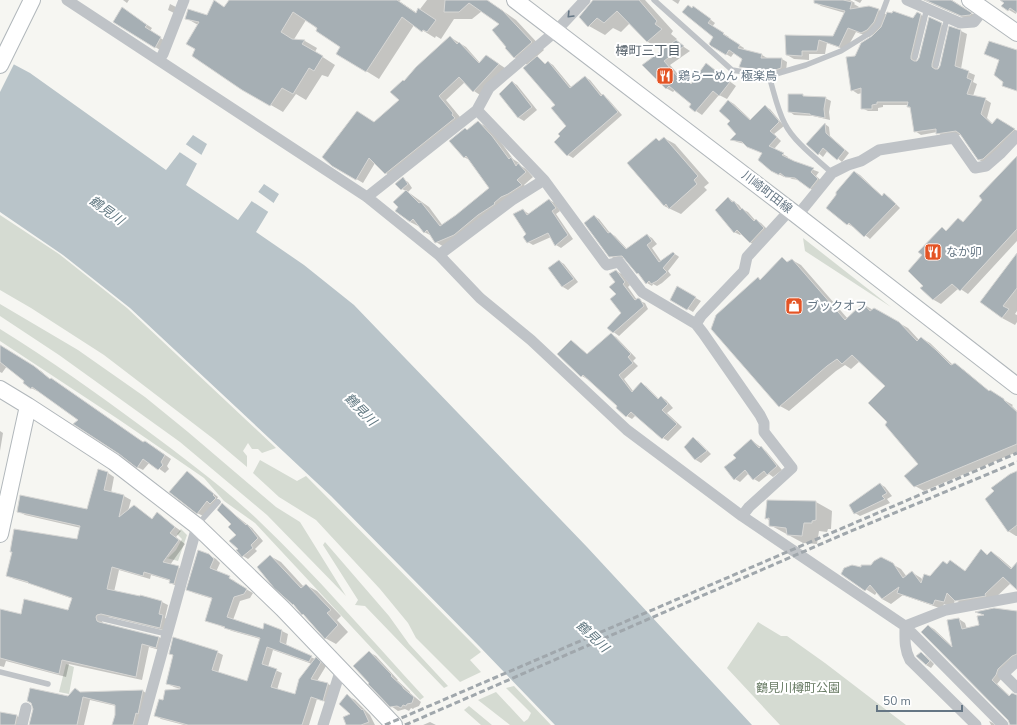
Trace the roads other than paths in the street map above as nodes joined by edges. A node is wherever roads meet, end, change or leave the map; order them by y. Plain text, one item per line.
1 (67, 0) edge
2 (184, 0) edge
3 (515, 0) edge
4 (585, 0) edge
5 (654, 0) edge
6 (887, 0) edge
7 (907, 0) edge
8 (970, 0) edge
9 (29, 4) edge
10 (928, 8) junction
11 (984, 10) junction
12 (947, 18) junction
13 (556, 31) junction
14 (1017, 33) edge
15 (915, 57) dead end
16 (159, 60) junction
17 (0, 65) edge
18 (936, 65) dead end
19 (769, 76) junction
20 (476, 110) junction
21 (1017, 136) edge
22 (832, 173) junction
23 (544, 180) junction
24 (367, 197) junction
25 (794, 213) junction
26 (439, 255) junction
27 (696, 324) junction
28 (1017, 386) edge
29 (0, 389) edge
30 (28, 406) junction
31 (218, 502) dead end
32 (742, 516) junction
33 (197, 526) junction
34 (0, 534) edge
35 (1017, 597) edge
36 (100, 618) dead end
37 (905, 626) junction
38 (167, 634) junction
39 (1017, 661) edge
40 (341, 669) junction
41 (0, 672) edge
42 (48, 684) dead end
43 (1017, 688) edge
44 (26, 708) dead end
45 (22, 725) edge
46 (142, 725) edge
47 (323, 725) edge
48 (394, 725) edge
49 (976, 725) edge
50 (1003, 725) edge

1 - 16 street
2 - 16 street
3 - 13 street, 川崎町田線
4 -> 13 street
5 - 19 lane
6 - 19 lane
7 - 10 street
8 - 11 street
9 - 17 street
10 - 12 street
10 - 15 lane
11 - 12 street
11 - 14 street
12 - 18 lane
13 - 20 street
13 - 25 street, 川崎町田線
16 - 24 street
19 - 22 lane
20 - 23 street
20 - 24 street
21 - 22 street
22 - 25 street
23 - 26 street
23 - 27 street
24 - 26 street
25 - 27 street
25 - 28 street, 川崎町田線
26 - 32 street
27 - 32 street
29 - 30 street
30 - 33 street
30 - 34 street
31 - 33 lane
32 - 37 street
33 - 38 street
33 - 40 street
35 - 37 street
36 - 38 lane
37 - 49 street
37 - 50 street
38 - 46 street
39 - 43 street
40 - 47 street
40 - 48 street
41 - 42 lane
44 - 45 street

